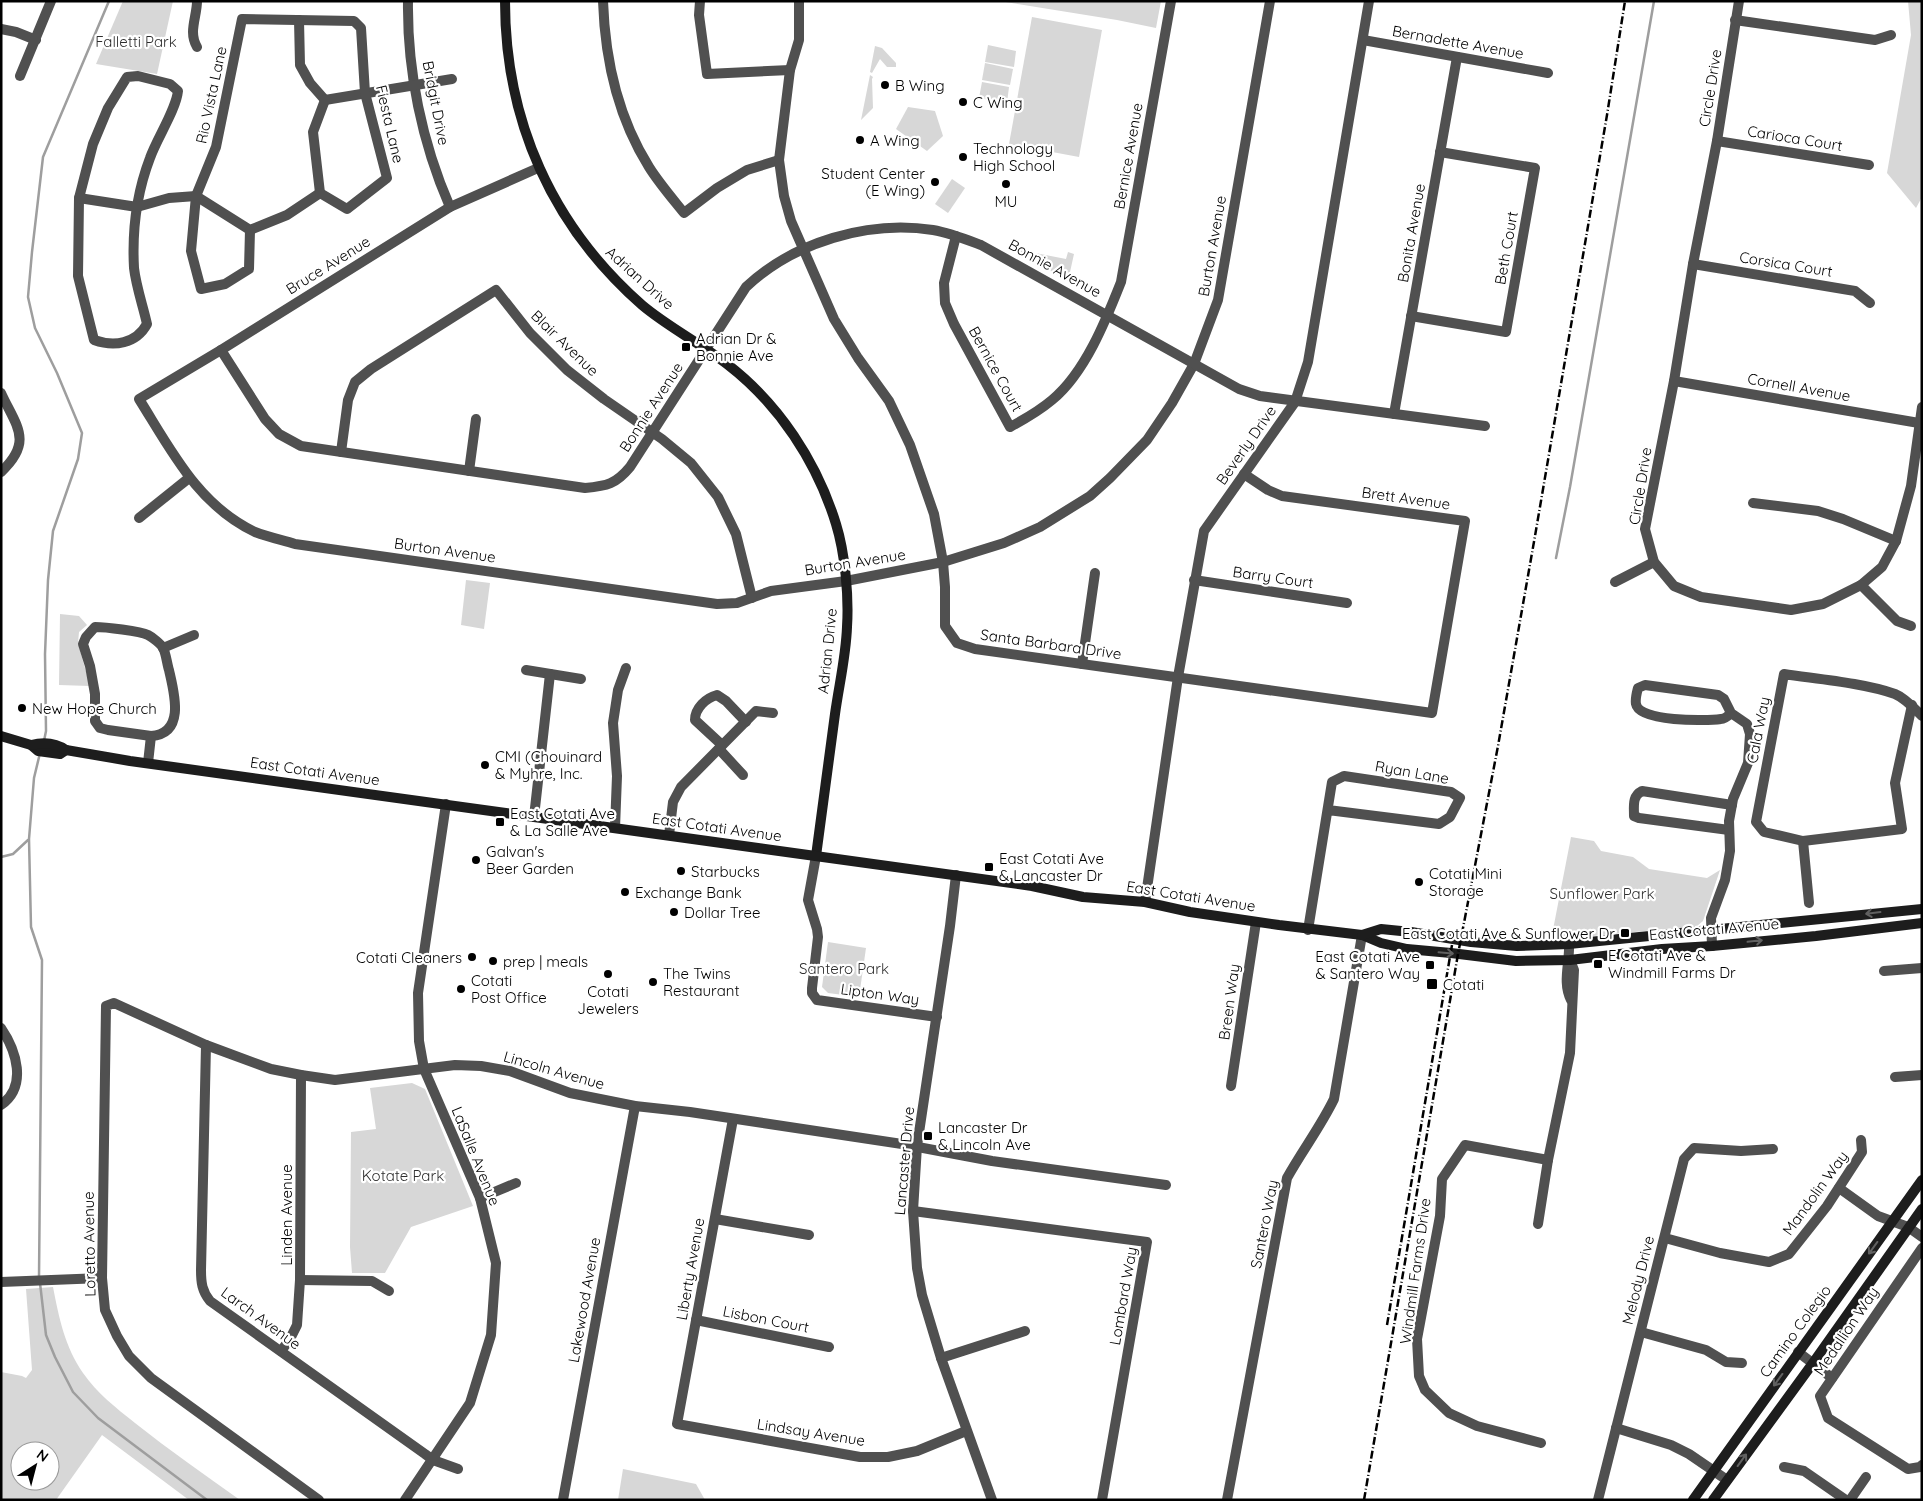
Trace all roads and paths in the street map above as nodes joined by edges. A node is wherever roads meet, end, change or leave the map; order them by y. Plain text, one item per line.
1 (50, 1) edge
2 (197, 1) edge
3 (408, 1) edge
4 (505, 1) edge
5 (603, 1) edge
6 (700, 1) edge
7 (799, 1) edge
8 (1170, 1) edge
9 (1270, 1) edge
10 (1369, 1) edge
11 (1738, 1) edge
12 (242, 19) joint
13 (299, 20) junction
14 (1735, 20) junction
15 (1, 29) edge
16 (1891, 35) dead end
17 (36, 40) junction
18 (1363, 40) junction
19 (197, 47) dead end
20 (1457, 57) junction
21 (790, 70) junction
22 (1548, 73) dead end
23 (20, 76) dead end
24 (452, 79) dead end
25 (414, 85) junction
26 (365, 93) junction
27 (326, 100) junction
28 (1717, 141) junction
29 (1440, 152) junction
30 (779, 160) junction
31 (1869, 165) dead end
32 (538, 168) junction
33 (320, 193) junction
34 (196, 196) junction
35 (79, 198) junction
36 (450, 206) junction
37 (137, 207) junction
38 (250, 230) junction
39 (956, 236) junction
40 (804, 250) junction
41 (1693, 264) junction
42 (1870, 303) dead end
43 (1108, 314) junction
44 (1411, 316) junction
45 (706, 349) junction
46 (221, 350) junction
47 (1194, 364) junction
48 (1674, 381) junction
49 (1, 392) edge
50 (138, 399) joint
51 (1295, 402) junction
52 (4, 405) edge
53 (1922, 407) edge
54 (1394, 414) junction
55 (476, 418) dead end
56 (1919, 424) junction
57 (1485, 426) dead end
58 (653, 432) junction
59 (341, 452) junction
60 (469, 471) junction
61 (1, 472) edge
62 (1244, 474) junction
63 (189, 478) junction
64 (1911, 486) junction
65 (1922, 487) edge
66 (1754, 503) dead end
67 (139, 518) dead end
68 (1896, 541) junction
69 (943, 562) junction
70 (1654, 562) junction
71 (1095, 574) dead end
72 (1194, 580) junction
73 (846, 581) junction
74 (1615, 582) dead end
75 (1861, 585) junction
76 (752, 598) junction
77 (1347, 603) dead end
78 (1911, 626) dead end
79 (194, 635) dead end
80 (163, 648) junction
81 (1082, 664) junction
82 (626, 668) dead end
83 (526, 670) dead end
84 (550, 674) junction
85 (1178, 677) junction
86 (581, 679) dead end
87 (1912, 705) junction
88 (773, 713) dead end
89 (1432, 713) joint
90 (1731, 713) junction
91 (1922, 716) edge
92 (746, 722) junction
93 (1, 736) edge
94 (151, 736) junction
95 (720, 747) junction
96 (148, 763) junction
97 (743, 775) dead end
98 (446, 804) junction
99 (1732, 805) junction
100 (1328, 810) junction
101 (534, 817) junction
102 (615, 828) junction
103 (1729, 830) junction
104 (669, 835) junction
105 (1804, 841) junction
106 (816, 856) junction
107 (956, 875) junction
108 (1145, 902) junction
109 (1810, 903) dead end
110 (1922, 909) edge
111 (1256, 922) junction
112 (1922, 922) edge
113 (1308, 930) junction
114 (1710, 930) junction
115 (1362, 935) junction
116 (1569, 944) junction
117 (1712, 946) junction
118 (1570, 960) junction
119 (1922, 968) edge
120 (1884, 971) dead end
121 (106, 1006) joint
122 (937, 1017) junction
123 (1, 1028) edge
124 (206, 1044) junction
125 (424, 1069) junction
126 (1922, 1074) edge
127 (301, 1075) junction
128 (1894, 1077) dead end
129 (1231, 1086) dead end
130 (1, 1105) edge
131 (635, 1106) junction
132 (734, 1119) junction
133 (1861, 1140) dead end
134 (917, 1146) junction
135 (1772, 1149) dead end
136 (1548, 1160) junction
137 (1922, 1180) edge
138 (516, 1183) dead end
139 (1166, 1185) dead end
140 (1839, 1188) junction
141 (480, 1198) junction
142 (1922, 1209) edge
143 (912, 1211) junction
144 (715, 1219) junction
145 (1892, 1222) junction
146 (1538, 1224) dead end
147 (1908, 1227) junction
148 (809, 1235) dead end
149 (1922, 1237) edge
150 (1665, 1238) junction
151 (1922, 1248) edge
152 (102, 1278) junction
153 (300, 1280) junction
154 (1, 1282) edge
155 (388, 1291) dead end
156 (696, 1320) junction
157 (1025, 1331) dead end
158 (1641, 1332) junction
159 (829, 1347) dead end
160 (281, 1351) junction
161 (1798, 1352) junction
162 (941, 1358) junction
163 (1742, 1362) dead end
164 (1813, 1364) junction
165 (1832, 1378) junction
166 (677, 1424) joint
167 (1616, 1428) junction
168 (966, 1431) junction
169 (1541, 1443) dead end
170 (433, 1460) junction
171 (1922, 1465) edge
172 (1784, 1467) dead end
173 (458, 1468) dead end
174 (1713, 1470) junction
175 (1866, 1477) dead end
176 (1727, 1480) junction
177 (319, 1500) edge
178 (405, 1500) edge
179 (563, 1500) edge
180 (992, 1500) edge
181 (1102, 1500) edge
182 (1227, 1500) edge
183 (1598, 1500) edge
184 (1693, 1500) edge
185 (1713, 1500) edge
186 (1846, 1500) edge
187 (1850, 1500) edge

1 - 17 street
2 - 19 street
3 - 25 street, Bridgit Drive
4 - 32 main road, Adrian Drive
5 - 30 street
6 - 21 street
7 - 21 street, Santa Barbara Drive
8 - 43 street, Bernice Avenue
9 - 47 street, Burton Avenue
10 - 18 street, Beverly Drive
11 - 14 street, Circle Drive
12 - 13 street, Fiesta Lane
12 - 34 street, Rio Vista Lane
13 - 26 street, Fiesta Lane
13 - 27 street
14 - 16 street
14 - 28 street, Circle Drive
15 - 17 street
17 - 23 street
18 - 20 street, Bernadette Avenue
18 - 51 street, Beverly Drive
20 - 22 street, Bernadette Avenue
20 - 29 street, Bonita Avenue
21 - 30 street, Santa Barbara Drive
24 - 25 street
25 - 26 street
25 - 36 street, Bridgit Drive
26 - 27 street
26 - 33 street, Fiesta Lane
27 - 33 street
28 - 31 street, Carioca Court
28 - 41 street, Circle Drive
29 - 44 street, Bonita Avenue
29 - 44 street, Beth Court
30 - 40 street, Santa Barbara Drive
32 - 36 street, Bruce Avenue
32 - 45 main road, Adrian Drive
33 - 38 street
34 - 37 street
34 - 38 street
34 - 38 street, Rio Vista Lane
35 - 37 street
35 - 37 street
35 - 37 street
36 - 46 street, Bruce Avenue
39 - 40 street, Bonnie Avenue
39 - 43 street, Bonnie Avenue
39 - 43 street, Bernice Court
40 - 45 street, Bonnie Avenue
40 - 69 street, Santa Barbara Drive
41 - 42 street, Corsica Court
41 - 48 street, Circle Drive
43 - 47 street, Bonnie Avenue
44 - 54 street, Bonita Avenue
45 - 58 street, Bonnie Avenue
45 - 73 main road, Adrian Drive
46 - 50 street, Bruce Avenue
46 - 59 street, Bonnie Avenue
47 - 51 street, Bonnie Avenue
47 - 69 street, Burton Avenue
48 - 56 street, Cornell Avenue
48 - 70 street, Circle Drive
49 - 52 street
50 - 63 street, Burton Avenue
51 - 54 street, Bonnie Avenue
51 - 62 street, Beverly Drive
52 - 61 street
53 - 56 street, Circle Drive
54 - 57 street, Bonnie Avenue
55 - 60 street
56 - 64 street, Circle Drive
58 - 59 street, Blair Avenue
58 - 60 street, Bonnie Avenue
58 - 76 street, Blair Avenue
59 - 60 street, Bonnie Avenue
62 - 72 street, Beverly Drive
62 - 89 street, Brett Avenue
63 - 67 street
63 - 76 street, Burton Avenue
64 - 65 street
64 - 68 street, Circle Drive
66 - 68 street
68 - 75 street, Circle Drive
69 - 73 street, Burton Avenue
69 - 81 street, Santa Barbara Drive
70 - 74 street
70 - 75 street, Circle Drive
71 - 81 street
72 - 77 street, Barry Court
72 - 85 street, Beverly Drive
73 - 76 street, Burton Avenue
73 - 106 main road, Adrian Drive
75 - 78 street
79 - 80 street
80 - 94 street
80 - 94 street
81 - 85 street, Santa Barbara Drive
82 - 102 street
83 - 84 street
84 - 86 street
84 - 101 street
85 - 89 street, Santa Barbara Drive
85 - 108 street, Beverly Drive
87 - 91 street, Cala Way
87 - 105 street
87 - 105 street, Cala Way
88 - 92 street
90 - 90 street
90 - 99 street
92 - 95 street
92 - 95 street
93 - 96 main road, East Cotati Avenue
94 - 96 street
95 - 97 street
95 - 104 street
96 - 98 main road, East Cotati Avenue
98 - 101 main road, East Cotati Avenue
98 - 125 street, LaSalle Avenue
99 - 103 street
99 - 103 street
100 - 100 street, Ryan Lane
100 - 113 street, Ryan Lane
101 - 102 main road, East Cotati Avenue
102 - 104 main road, East Cotati Avenue
103 - 114 street
104 - 106 main road, East Cotati Avenue
105 - 109 street
106 - 107 main road, East Cotati Avenue
106 - 122 street, Lipton Way
107 - 108 main road, East Cotati Avenue
107 - 122 street, Lancaster Drive
108 - 111 main road, East Cotati Avenue
110 -> 114 main road, East Cotati Avenue
111 - 113 main road, East Cotati Avenue
111 - 129 street, Breen Way
117 -> 112 main road, East Cotati Avenue
113 - 115 main road, East Cotati Avenue
114 - 116 main road, East Cotati Avenue
114 - 117 street
115 - 116 main road, East Cotati Avenue
115 -> 118 main road, East Cotati Avenue
115 - 182 street, Santero Way
116 - 118 street
117 - 118 main road, East Cotati Avenue
118 - 136 street
119 - 120 street
121 - 124 street, Lincoln Avenue
121 - 152 street, Loretto Avenue
122 - 134 street, Lancaster Drive
123 - 130 street
124 - 127 street, Lincoln Avenue
124 - 160 street, Larch Avenue
125 - 127 street, Lincoln Avenue
125 - 131 street, Lincoln Avenue
125 - 141 street, LaSalle Avenue
126 - 128 street
127 - 153 street, Linden Avenue
131 - 132 street, Lincoln Avenue
131 - 179 street, Lakewood Avenue
132 - 134 street, Lincoln Avenue
132 - 144 street, Liberty Avenue
133 - 140 street, Mandolin Way
134 - 139 street, Lincoln Avenue
134 - 143 street, Lancaster Drive
135 - 150 street, Melody Drive
136 - 146 street
136 - 169 street, Windmill Farms Drive
137 - 145 main road, Camino Colegio
138 - 141 street
140 - 145 street
140 - 150 street, Mandolin Way
141 - 170 street, LaSalle Avenue
142 - 147 main road
143 - 162 street, Lancaster Drive
143 - 181 street, Lombard Way
144 - 148 street
144 - 156 street, Liberty Avenue
145 - 147 street
145 -> 161 main road, Camino Colegio
147 - 149 street
147 - 164 main road
150 - 158 street, Melody Drive
151 - 165 street, Medallion Way
152 - 154 street
152 - 177 street, Loretto Avenue
153 - 155 street
153 - 160 street, Linden Avenue
156 - 159 street, Lisbon Court
156 - 166 street, Liberty Avenue
157 - 162 street
158 - 163 street
158 - 167 street, Melody Drive
160 - 170 street, Larch Avenue
161 - 164 street
161 -> 174 main road, Camino Colegio
162 - 168 street, Lancaster Drive
164 - 165 street
176 -> 164 main road
165 - 171 street, Medallion Way
166 - 168 street, Lindsay Avenue
167 - 174 street
167 - 183 street, Melody Drive
168 - 180 street, Lancaster Drive
170 - 173 street, Larch Avenue
170 - 178 street, LaSalle Avenue
172 - 186 street
174 - 176 street
174 - 184 main road, Camino Colegio
175 - 187 street
176 - 185 main road

